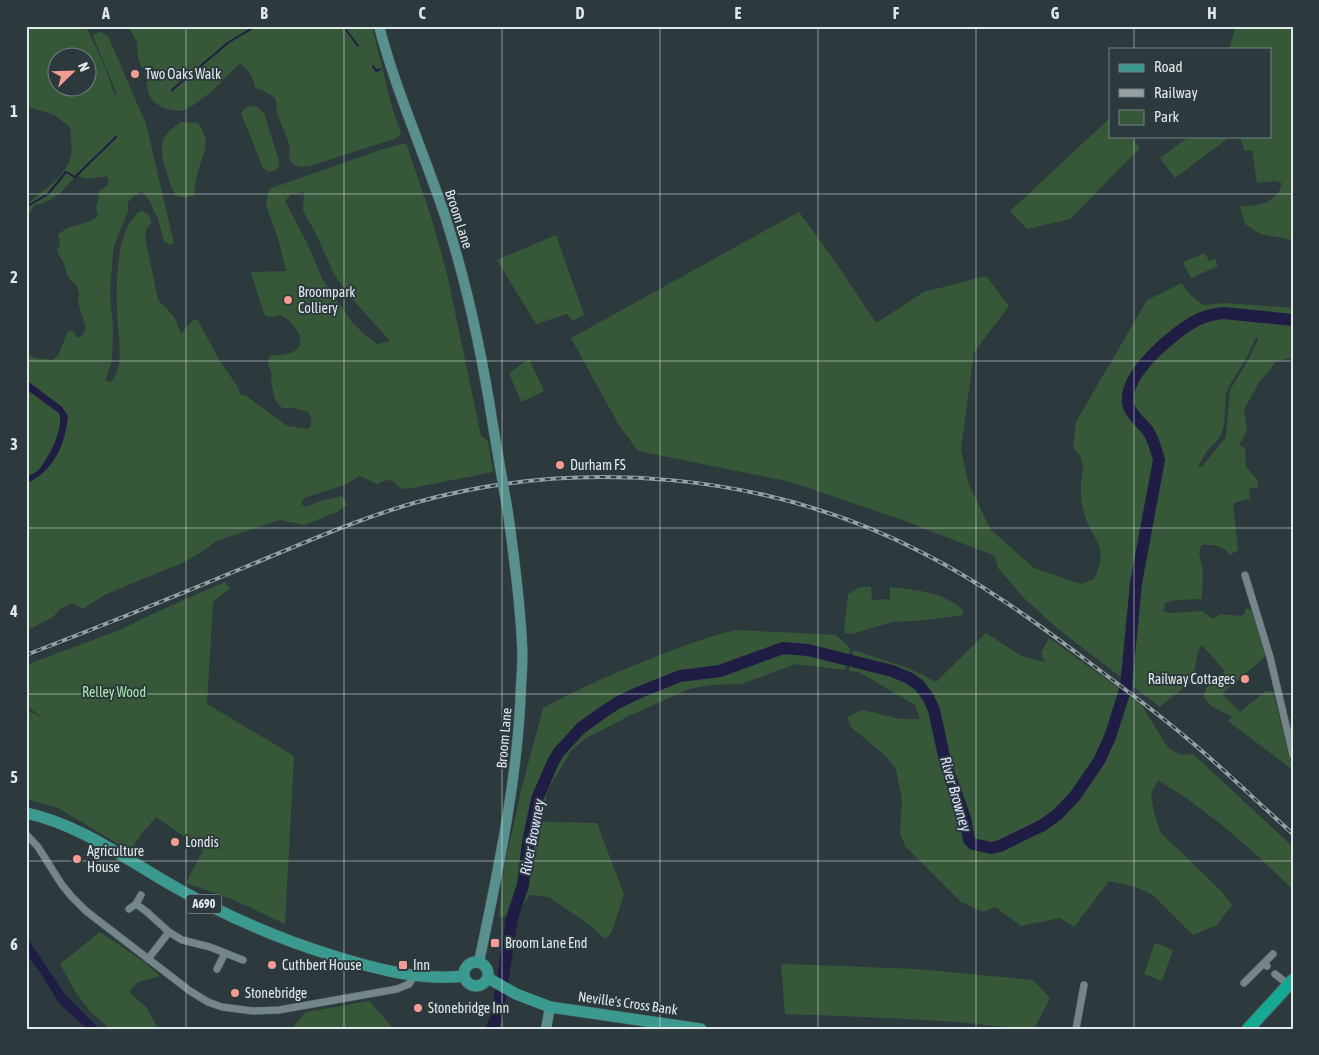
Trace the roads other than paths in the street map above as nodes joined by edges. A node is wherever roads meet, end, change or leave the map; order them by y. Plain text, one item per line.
1 (379, 26) edge
2 (1245, 575) dead end
3 (1293, 755) edge
4 (26, 813) edge
5 (26, 834) edge
6 (141, 895) dead end
7 (136, 904) junction
8 (129, 909) dead end
9 (169, 932) junction
10 (225, 953) junction
11 (1273, 954) dead end
12 (148, 959) junction
13 (243, 960) dead end
14 (479, 962) junction
15 (217, 969) dead end
16 (1275, 974) dead end
17 (416, 975) junction
18 (464, 976) junction
19 (488, 978) junction
20 (1244, 983) dead end
21 (1291, 983) edge
22 (1084, 985) dead end
23 (550, 1007) junction
24 (546, 1029) edge
25 (701, 1029) edge
26 (1076, 1029) edge
27 (1248, 1029) edge

1 - 14 main road, Broom Lane, bridge
2 - 3 street
4 - 17 main road, A690
5 - 12 street
6 - 7 street
7 - 8 street
7 - 9 street
9 - 10 street
9 - 12 street
10 - 13 street
10 - 15 street
11 - 20 street
12 - 17 street
14 - 18 main road
14 - 19 main road
16 - 21 street
17 - 18 main road, A690
18 - 19 main road, A690
19 - 23 main road, Neville's Cross Bank
21 - 27 highway
22 - 26 street
23 - 24 main road
23 - 25 main road, Neville's Cross Bank

